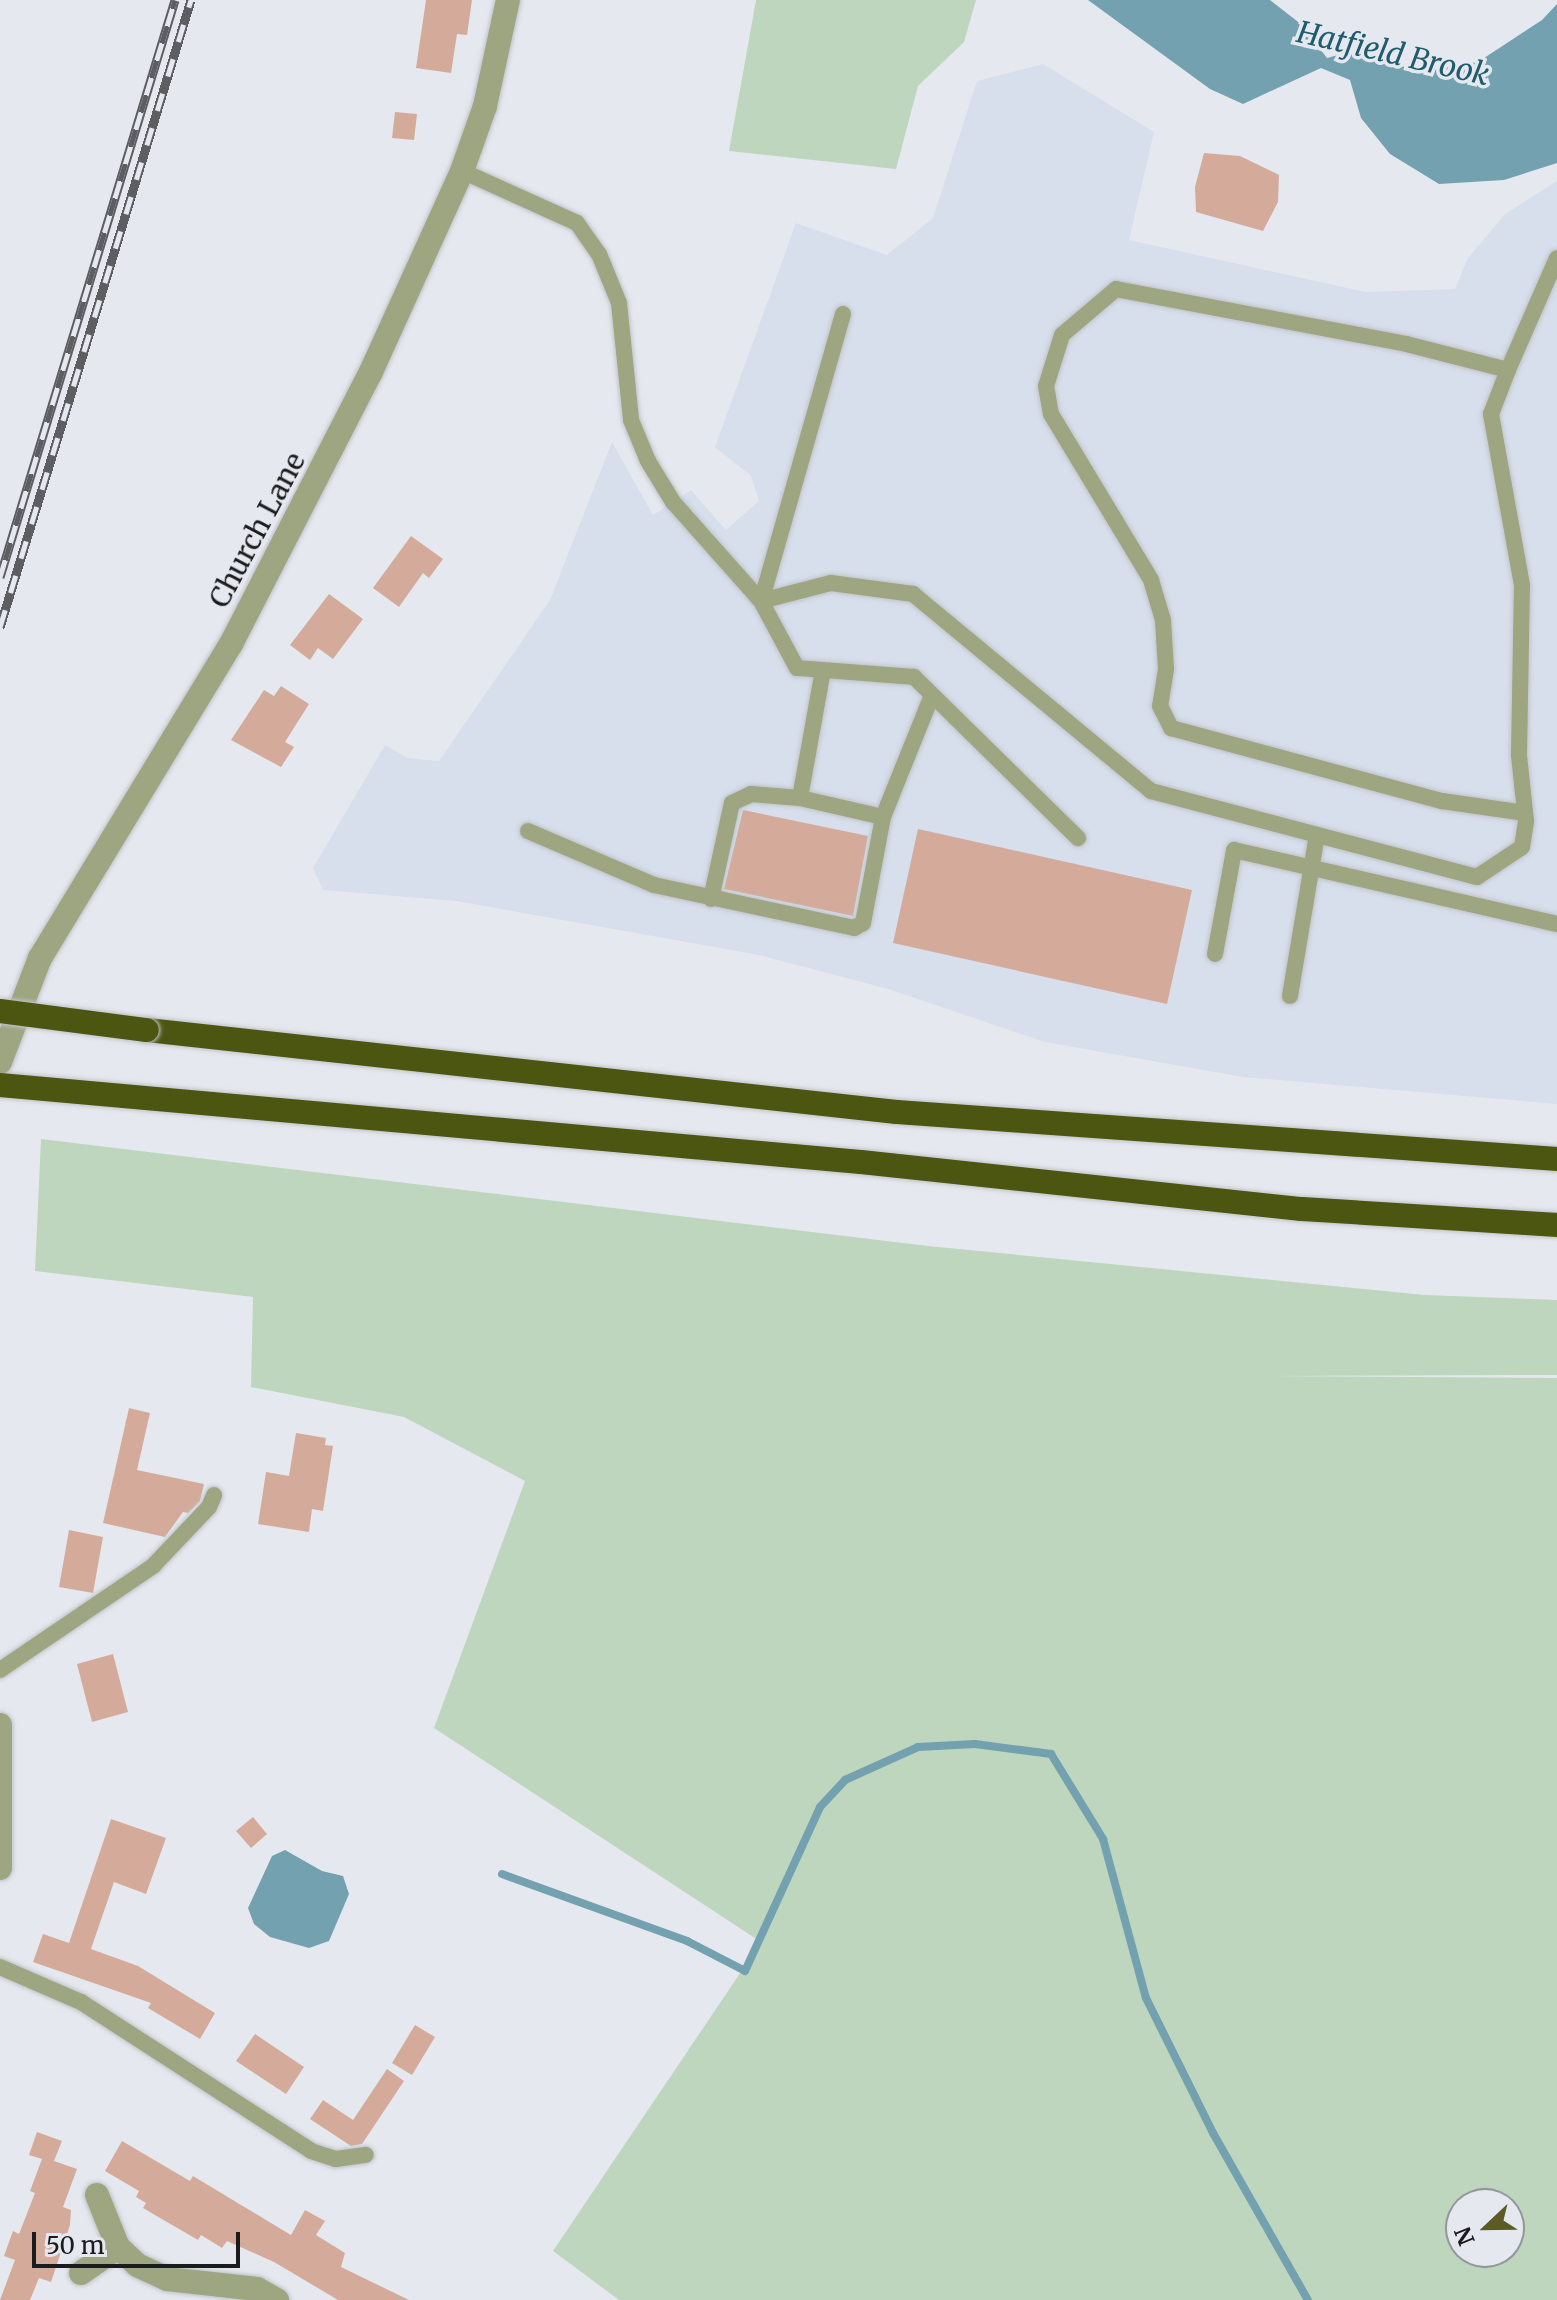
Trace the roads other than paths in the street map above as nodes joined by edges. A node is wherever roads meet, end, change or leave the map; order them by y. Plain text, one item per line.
1 (508, 0) edge
2 (462, 171) junction
3 (1557, 258) edge
4 (843, 314) dead end
5 (1508, 370) junction
6 (761, 601) junction
7 (823, 670) junction
8 (932, 695) junction
9 (800, 798) junction
10 (1525, 813) junction
11 (883, 817) junction
12 (528, 831) dead end
13 (1317, 835) junction
14 (1078, 838) dead end
15 (1312, 869) junction
16 (711, 899) junction
17 (1557, 924) edge
18 (1215, 954) dead end
19 (1290, 996) dead end
20 (0, 1011) edge
21 (0, 1062) edge
22 (0, 1085) edge
23 (1557, 1159) edge
24 (1557, 1225) edge
25 (214, 1495) dead end
26 (0, 1670) edge
27 (0, 1725) edge
28 (0, 1868) edge
29 (0, 1967) edge
30 (366, 2155) dead end
31 (97, 2195) dead end
32 (118, 2247) junction
33 (81, 2273) dead end
34 (277, 2300) edge

1 - 2 street, Church Lane
2 - 6 lane
2 - 21 street, Church Lane
3 - 5 lane
4 - 6 lane
5 - 10 lane
5 - 10 lane
6 - 7 lane
6 - 13 lane
7 - 8 lane
7 - 9 lane
8 - 11 lane
8 - 14 lane
9 - 11 lane
9 - 16 lane
10 - 13 lane
11 - 16 lane
12 - 16 lane
13 - 15 lane
15 - 17 lane
15 - 18 lane
15 - 19 lane
20 - 23 highway, bridge
22 - 24 highway
25 - 26 lane
27 - 28 street
29 - 30 lane
31 - 32 street
32 - 33 street
32 - 34 street

